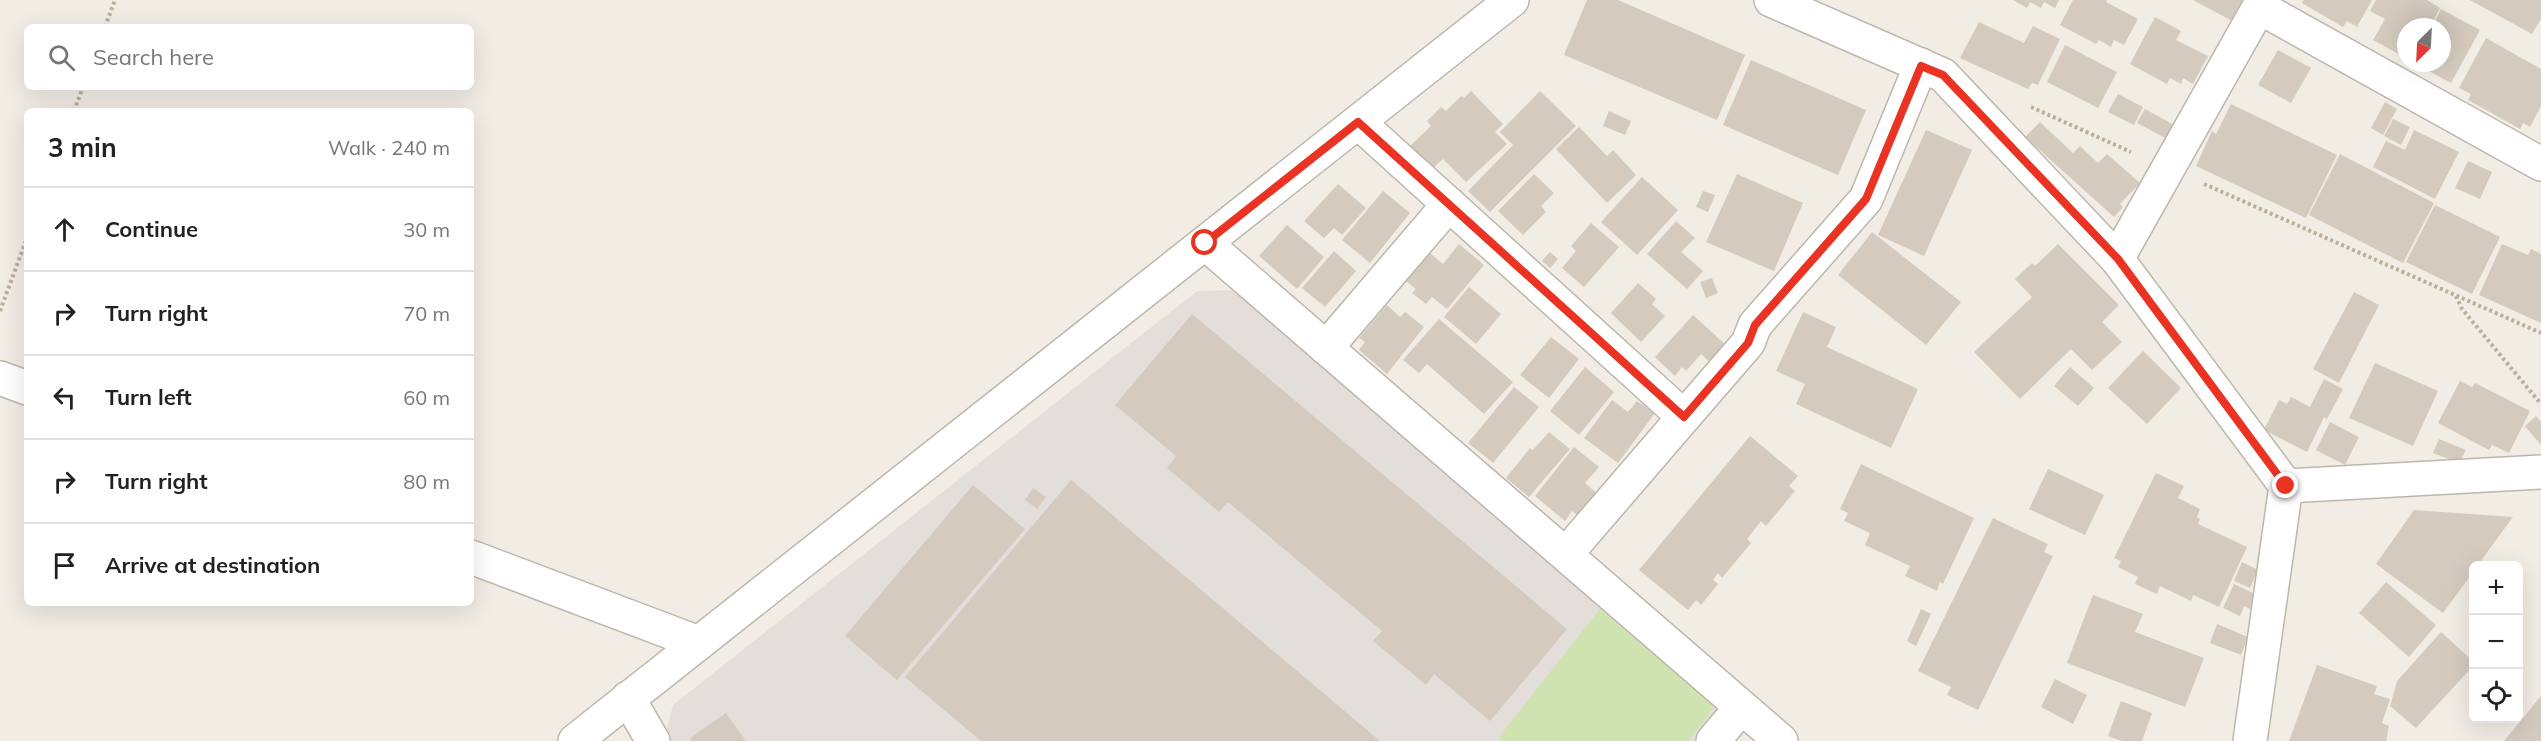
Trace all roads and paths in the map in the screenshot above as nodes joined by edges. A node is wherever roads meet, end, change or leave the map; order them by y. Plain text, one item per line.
1 (115, 0) edge
2 (1512, 0) edge
3 (1771, 0) edge
4 (2261, 3) edge
5 (106, 24) edge
6 (1921, 66) junction
7 (82, 90) edge
8 (2020, 102) dead end
9 (75, 108) edge
10 (1358, 122) junction
11 (2541, 164) edge
12 (2169, 168) junction
13 (1449, 204) junction
14 (1205, 243) junction
15 (24, 246) edge
16 (2118, 259) junction
17 (2456, 296) junction
18 (0, 311) edge
19 (2541, 333) edge
20 (1326, 348) junction
21 (0, 378) edge
22 (24, 387) edge
23 (2541, 404) edge
24 (1684, 417) junction
25 (2541, 472) edge
26 (2286, 486) junction
27 (1566, 554) junction
28 (474, 557) edge
29 (699, 643) junction
30 (628, 698) junction
31 (1741, 708) junction
32 (575, 741) edge
33 (654, 741) edge
34 (1713, 741) edge
35 (1781, 741) edge
36 (2250, 741) edge

1 - 5 path
2 - 10 street
3 - 6 street
4 - 11 street
4 - 12 street
6 - 16 street
6 - 24 street
7 - 9 path
8 - 12 path
10 - 13 street
10 - 14 street
12 - 16 street
12 - 17 path
13 - 20 street
13 - 24 street
14 - 20 street
14 - 29 street
15 - 18 path
16 - 26 street
17 - 19 path
17 - 23 path
20 - 27 street
21 - 22 street
24 - 27 street
25 - 26 street
26 - 36 street
27 - 31 street
28 - 29 street
29 - 30 street
30 - 32 street
30 - 33 street
31 - 34 street
31 - 35 street

